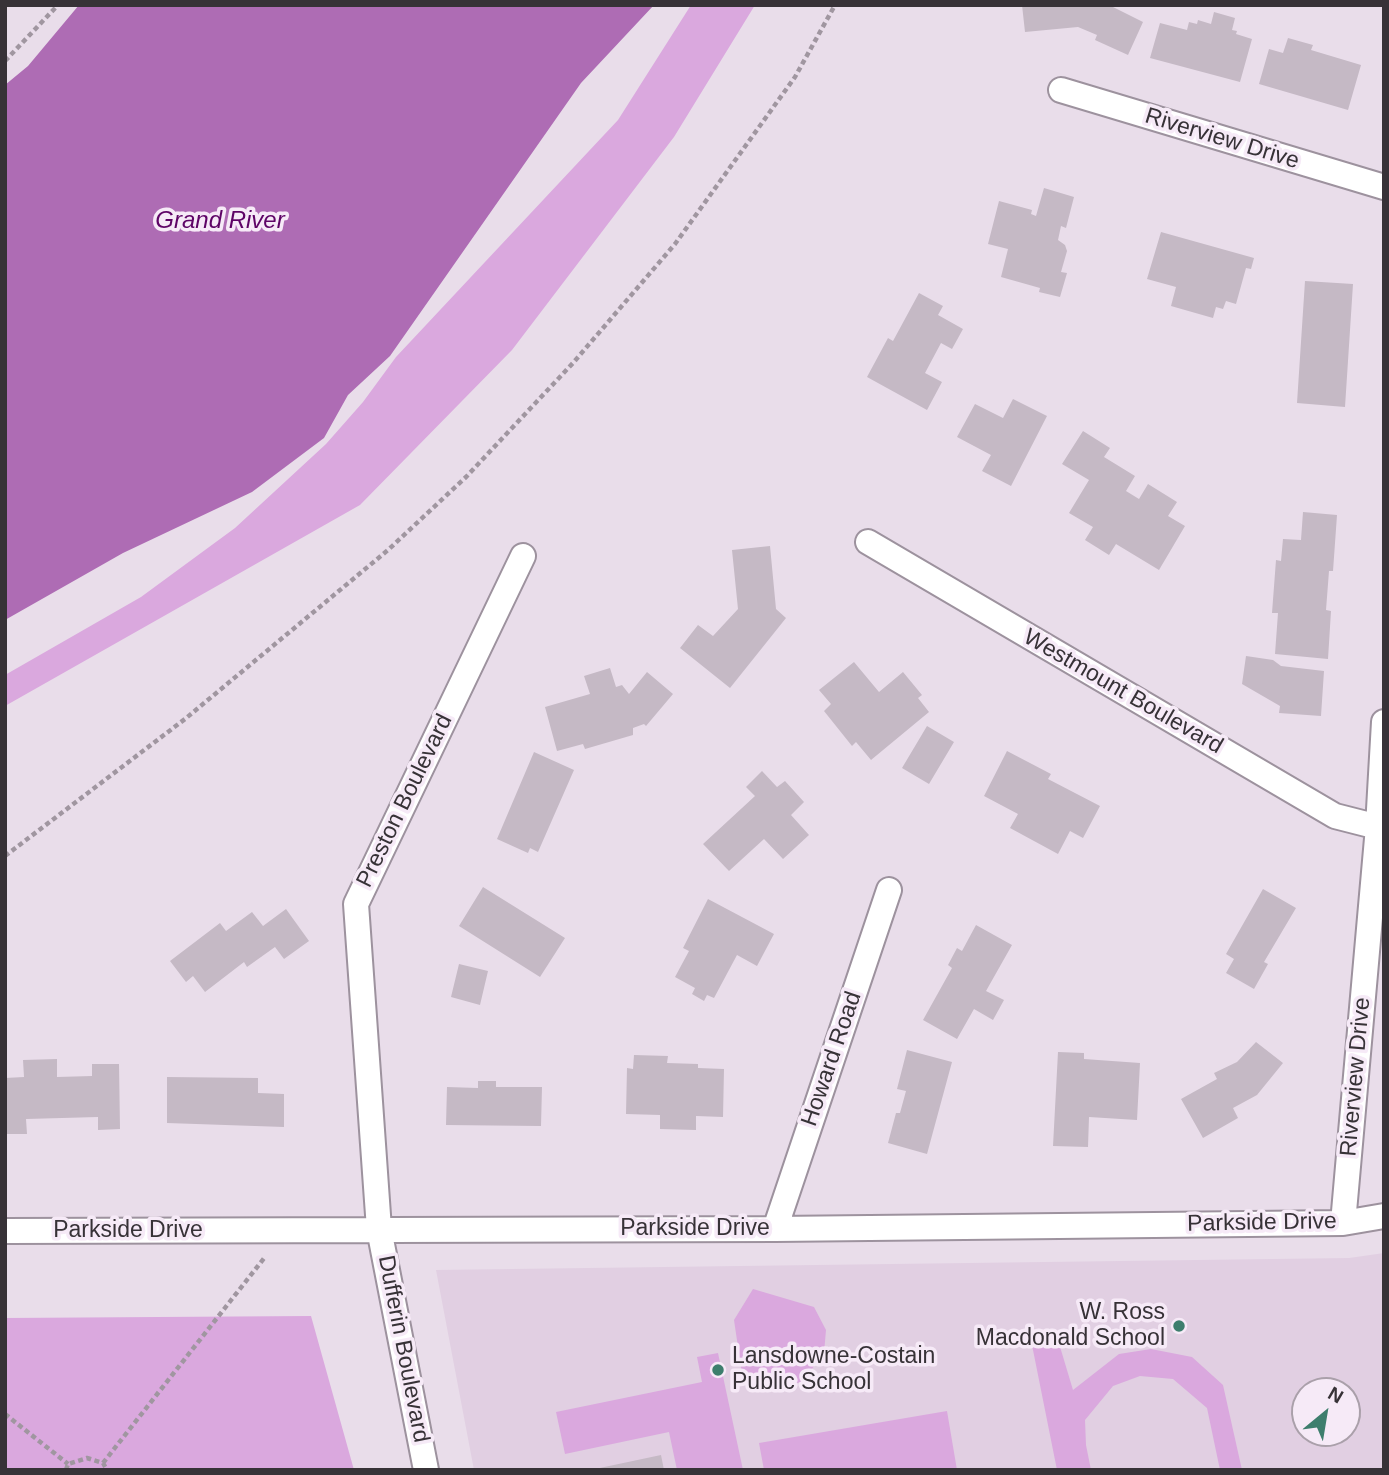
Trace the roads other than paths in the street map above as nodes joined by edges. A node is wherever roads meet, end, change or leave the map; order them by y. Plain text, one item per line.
1 (1061, 90) dead end
2 (1384, 187) edge
3 (868, 542) dead end
4 (523, 555) dead end
5 (1384, 722) edge
6 (1381, 827) edge
7 (890, 890) dead end
8 (1384, 1216) edge
9 (1343, 1223) junction
10 (379, 1229) junction
11 (775, 1229) junction
12 (5, 1231) edge
13 (426, 1470) edge

1 - 2 street, Riverview Drive
3 - 6 street, Westmount Boulevard
4 - 10 street, Preston Boulevard
5 - 6 street, Riverview Drive
6 - 9 street, Riverview Drive
7 - 11 street, Howard Road
8 - 9 street, Parkside Drive
9 - 11 street, Parkside Drive
10 - 11 street, Parkside Drive
10 - 12 street, Parkside Drive
10 - 13 street, Dufferin Boulevard

